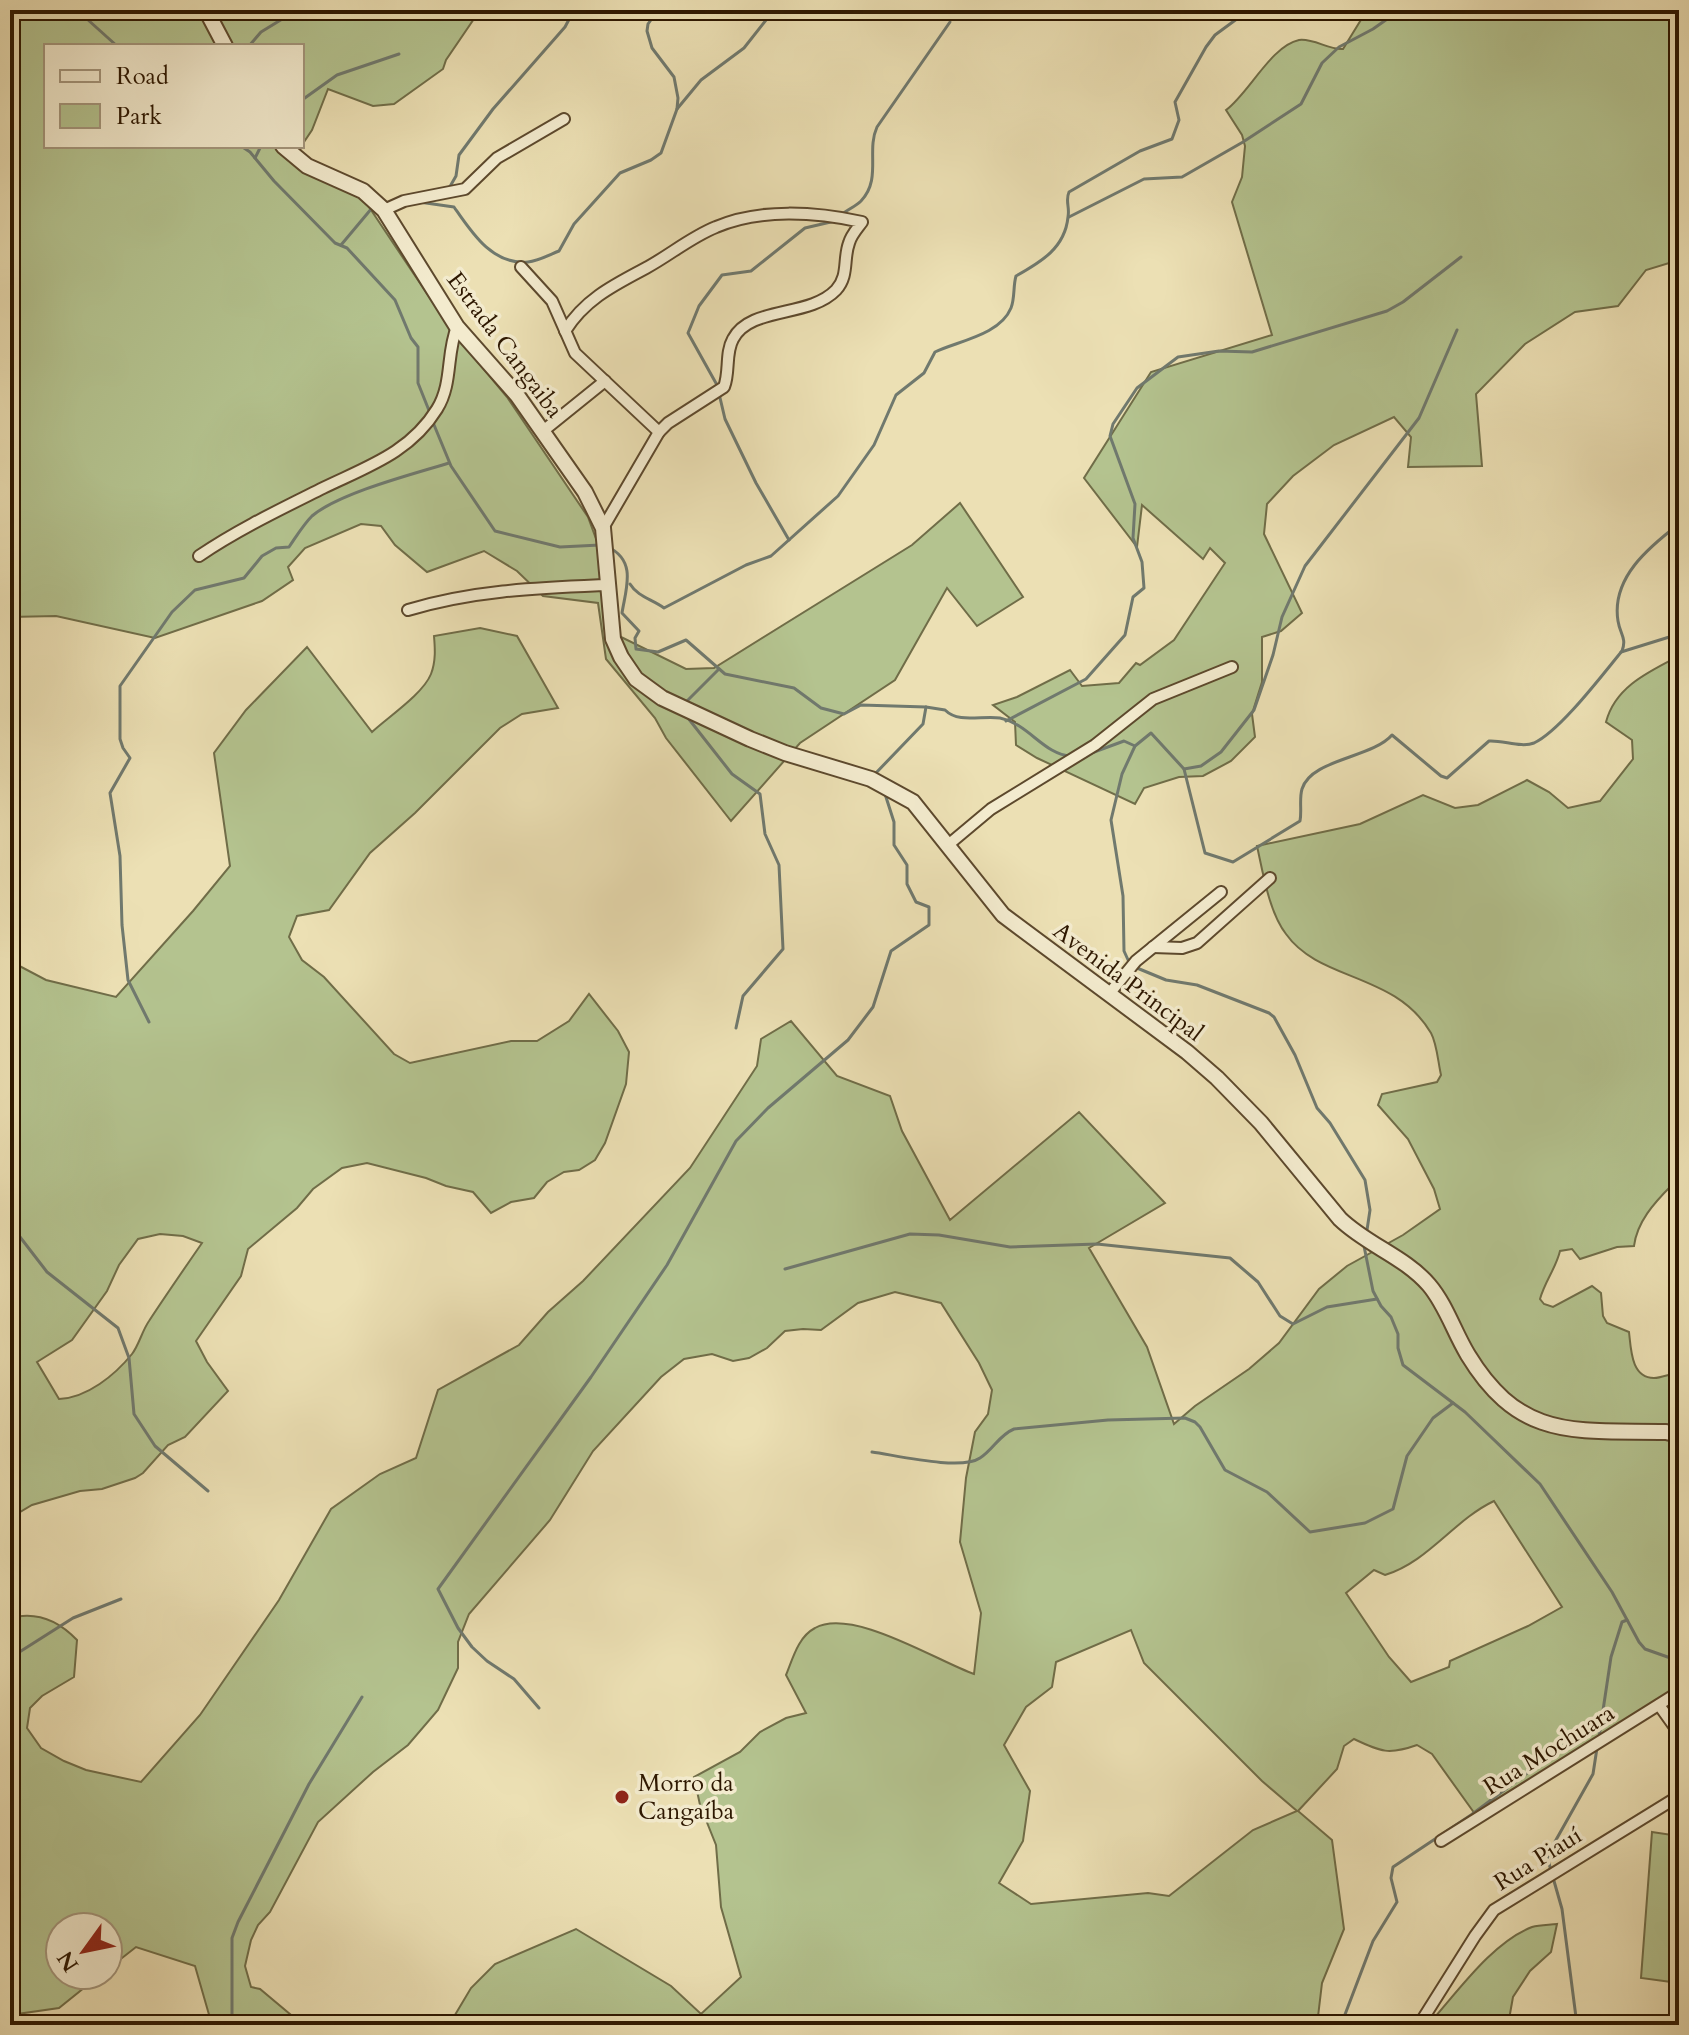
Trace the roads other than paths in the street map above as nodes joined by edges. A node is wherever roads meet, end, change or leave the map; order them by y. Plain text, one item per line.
1 (206, 10) edge
2 (224, 44) edge
3 (564, 119) dead end
4 (285, 148) edge
5 (384, 210) junction
6 (521, 267) dead end
7 (457, 327) junction
8 (565, 331) junction
9 (605, 381) junction
10 (543, 431) junction
11 (659, 432) junction
12 (603, 528) junction
13 (199, 556) dead end
14 (607, 585) junction
15 (408, 610) dead end
16 (1232, 667) dead end
17 (948, 845) junction
18 (1270, 878) dead end
19 (1221, 892) dead end
20 (1153, 947) junction
21 (1109, 994) junction
22 (1679, 1435) edge
23 (1679, 1692) edge
24 (1659, 1705) junction
25 (1679, 1733) edge
26 (1679, 1796) edge
27 (1441, 1841) dead end
28 (1679, 2020) edge
29 (1419, 2025) edge
30 (1662, 2025) edge

1 - 2 street
3 - 5 street
4 - 5 street, Estrada Cangaiba
5 - 7 street, Estrada Cangaiba
6 - 8 street
7 - 10 street, Estrada Cangaiba
7 - 13 street
8 - 9 street
8 - 11 street
9 - 10 street
9 - 11 street
10 - 12 street, Estrada Cangaiba
11 - 12 street
12 - 14 street, Avenida Principal
14 - 15 street
14 - 17 street, Avenida Principal
16 - 17 street
17 - 21 street, Avenida Principal
18 - 20 street
19 - 20 street
20 - 21 street
21 - 22 street, Avenida Principal
23 - 24 street, Rua Mochuara
24 - 25 street
24 - 27 street, Rua Mochuara
26 - 29 street, Rua Piauí
28 - 30 street

